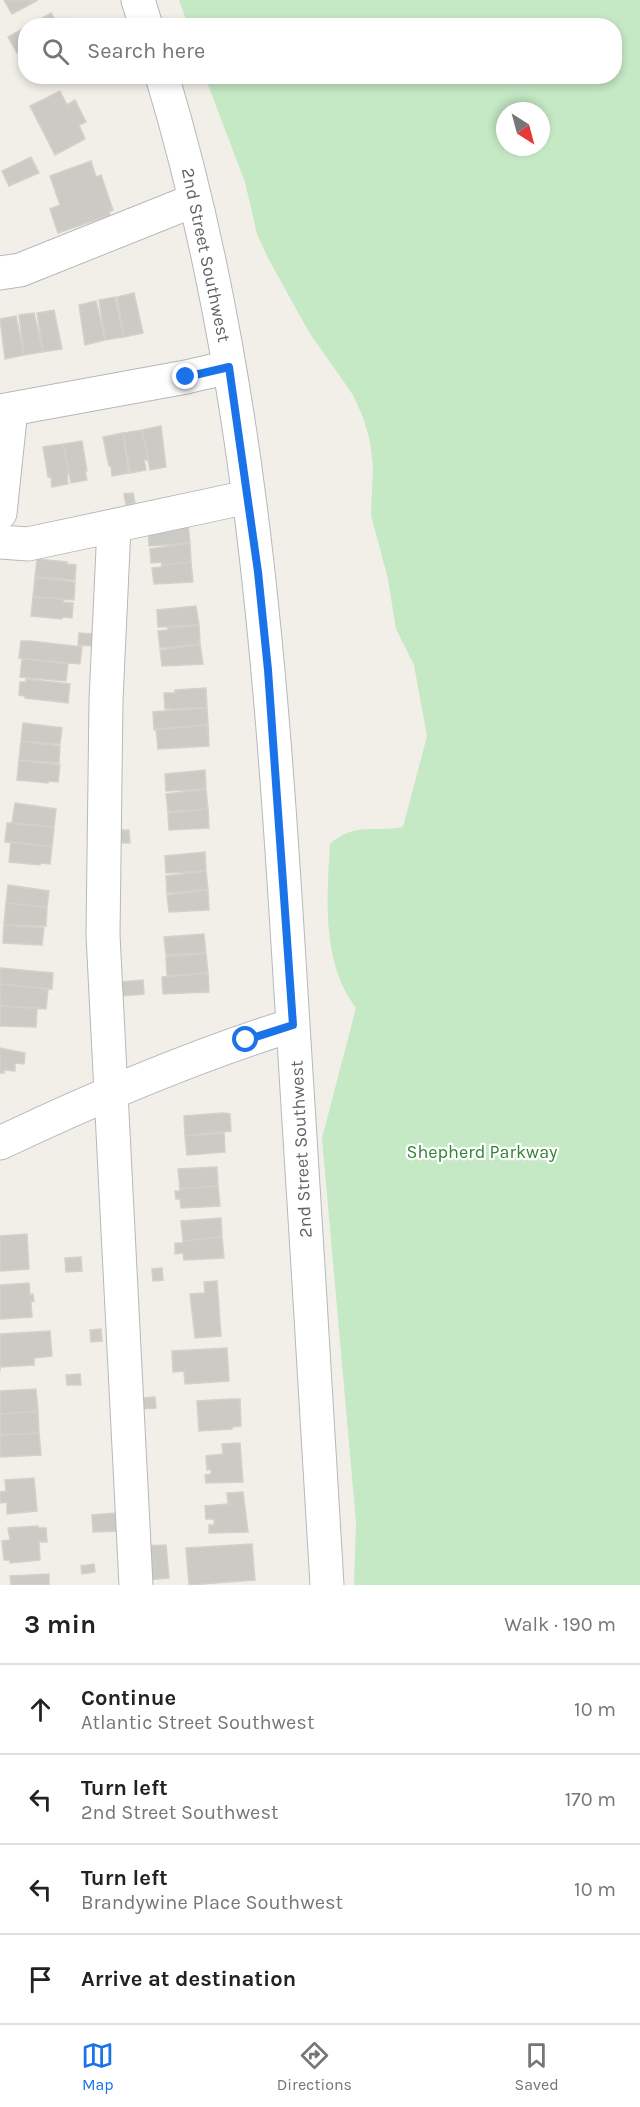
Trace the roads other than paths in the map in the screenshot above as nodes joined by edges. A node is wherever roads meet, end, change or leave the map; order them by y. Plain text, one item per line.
1 (138, 0) edge
2 (144, 18) edge
3 (164, 84) edge
4 (195, 200) junction
5 (0, 273) edge
6 (229, 367) junction
7 (5, 410) edge
8 (248, 497) junction
9 (0, 513) edge
10 (114, 527) junction
11 (0, 542) edge
12 (293, 1025) junction
13 (110, 1094) junction
14 (0, 1143) edge
15 (136, 1585) edge
16 (327, 1585) edge

1 - 2 street
3 - 4 street, 2nd Street Southwest
4 - 5 street
4 - 6 street, 2nd Street Southwest
6 - 7 street
6 - 8 street, 2nd Street Southwest
7 - 9 street
8 - 10 street
8 - 12 street, 2nd Street Southwest
10 - 11 street
10 - 13 street
12 - 13 street
12 - 16 street, 2nd Street Southwest
13 - 14 street
13 - 15 street

